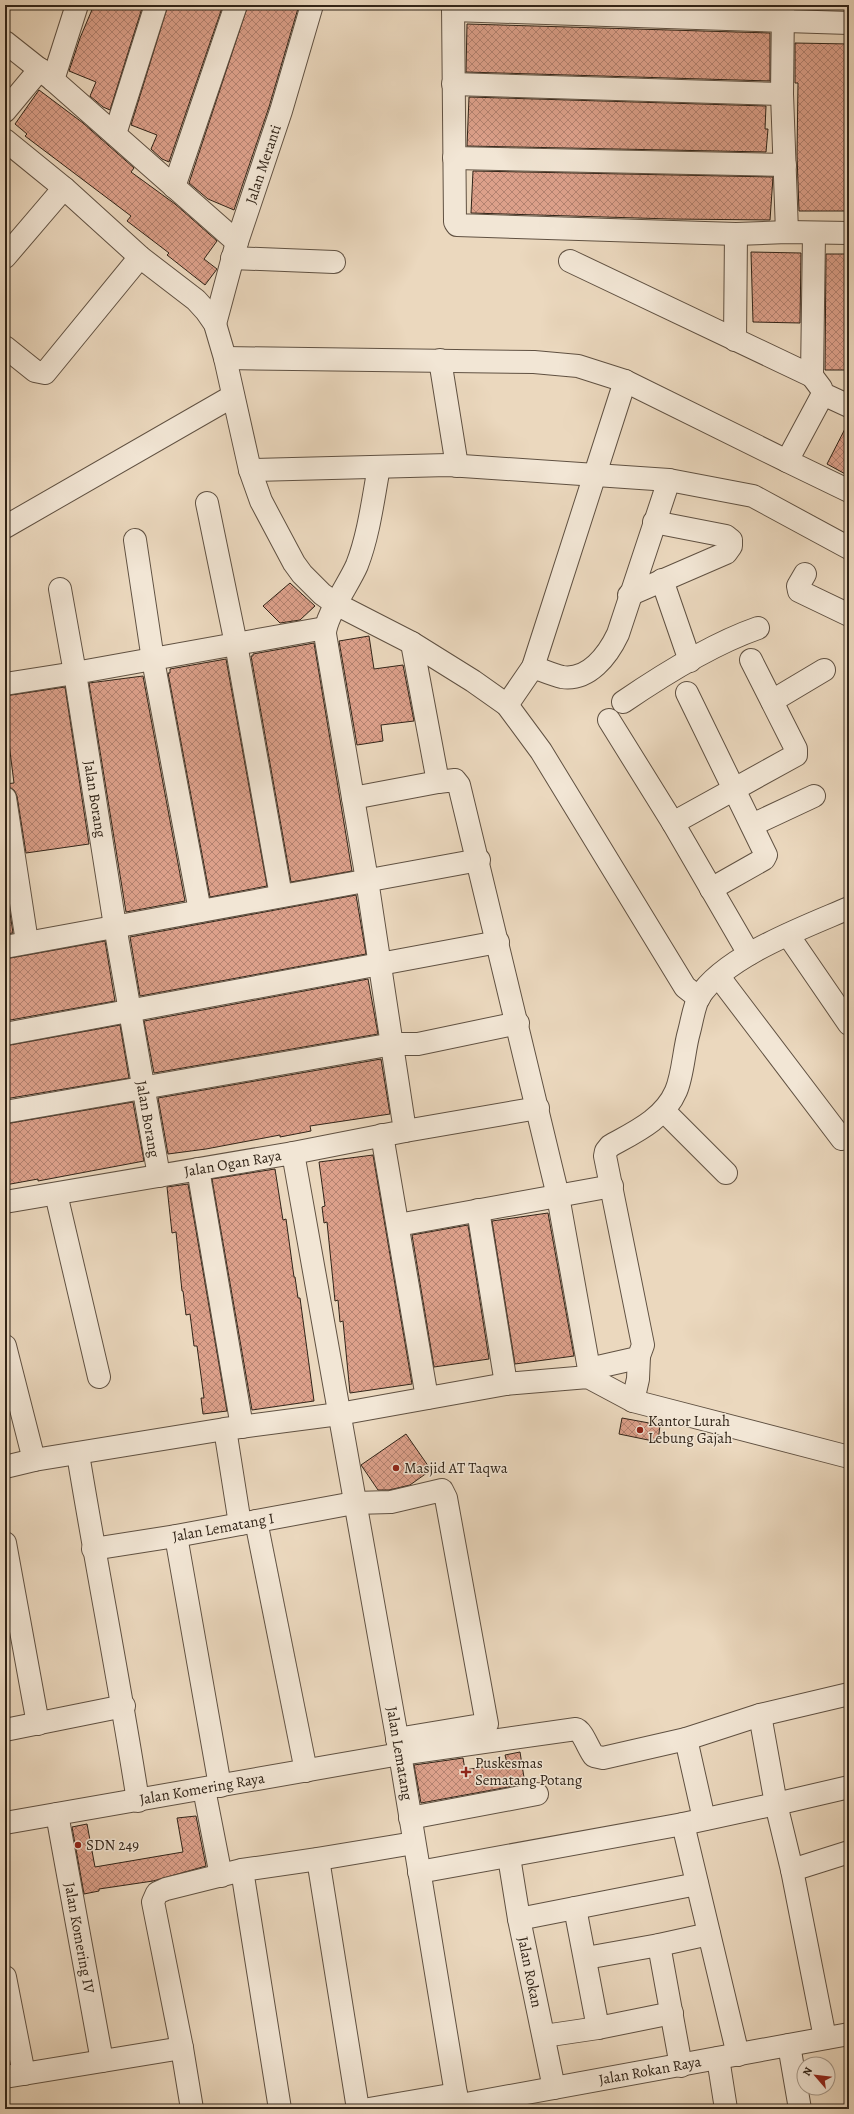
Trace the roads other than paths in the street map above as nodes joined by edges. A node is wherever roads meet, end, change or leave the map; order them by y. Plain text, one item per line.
1 (77, 5) edge
2 (156, 5) edge
3 (236, 5) edge
4 (312, 5) edge
5 (453, 8) edge
6 (783, 13) edge
7 (849, 23) edge
8 (5, 42) edge
9 (47, 74) junction
10 (453, 84) junction
11 (782, 94) junction
12 (5, 111) edge
13 (115, 134) junction
14 (5, 140) edge
15 (454, 158) junction
16 (785, 164) junction
17 (174, 187) junction
18 (64, 188) junction
19 (787, 232) junction
20 (849, 233) edge
21 (736, 234) junction
22 (814, 234) junction
23 (235, 250) junction
24 (5, 257) edge
25 (140, 257) junction
26 (334, 262) dead end
27 (570, 262) dead end
28 (215, 324) junction
29 (735, 340) junction
30 (5, 347) edge
31 (225, 358) junction
32 (440, 360) junction
33 (625, 381) junction
34 (818, 385) junction
35 (233, 396) junction
36 (849, 406) edge
37 (787, 461) junction
38 (457, 466) junction
39 (379, 467) junction
40 (250, 470) junction
41 (595, 476) junction
42 (669, 480) junction
43 (849, 491) edge
44 (208, 503) dead end
45 (654, 522) junction
46 (5, 527) edge
47 (135, 540) dead end
48 (849, 548) edge
49 (804, 574) dead end
50 (662, 580) junction
51 (60, 588) dead end
52 (629, 595) junction
53 (336, 604) junction
54 (849, 615) edge
55 (325, 628) junction
56 (758, 628) dead end
57 (412, 643) junction
58 (236, 644) junction
59 (153, 660) junction
60 (751, 660) dead end
61 (690, 661) junction
62 (533, 667) junction
63 (824, 670) dead end
64 (75, 673) junction
65 (5, 684) edge
66 (687, 692) dead end
67 (623, 702) dead end
68 (772, 702) junction
69 (507, 705) junction
70 (609, 720) dead end
71 (438, 782) junction
72 (733, 790) junction
73 (814, 796) dead end
74 (5, 798) edge
75 (353, 798) junction
76 (673, 823) junction
77 (752, 825) junction
78 (479, 860) junction
79 (367, 880) junction
80 (711, 889) junction
81 (281, 896) junction
82 (849, 908) edge
83 (200, 911) junction
84 (115, 926) junction
85 (788, 935) junction
86 (27, 942) junction
87 (498, 942) junction
88 (5, 947) edge
89 (749, 954) junction
90 (380, 965) junction
91 (719, 977) junction
92 (699, 998) junction
93 (130, 1011) junction
94 (846, 1012) edge
95 (518, 1023) junction
96 (5, 1034) edge
97 (393, 1044) junction
98 (143, 1089) junction
99 (538, 1108) junction
100 (664, 1111) junction
101 (5, 1112) edge
102 (405, 1131) junction
103 (382, 1135) junction
104 (842, 1139) dead end
105 (293, 1152) junction
106 (198, 1170) junction
107 (726, 1173) dead end
108 (159, 1176) junction
109 (612, 1186) junction
110 (56, 1194) junction
111 (558, 1196) junction
112 (5, 1202) edge
113 (478, 1210) junction
114 (398, 1225) junction
115 (5, 1346) edge
116 (639, 1356) junction
117 (588, 1373) junction
118 (99, 1377) dead end
119 (506, 1384) junction
120 (427, 1398) junction
121 (633, 1400) junction
122 (339, 1414) junction
123 (233, 1428) junction
124 (78, 1454) junction
125 (849, 1457) edge
126 (34, 1460) junction
127 (5, 1468) edge
128 (354, 1503) junction
129 (248, 1523) junction
130 (176, 1536) junction
131 (5, 1543) edge
132 (93, 1549) junction
133 (849, 1694) edge
134 (124, 1706) junction
135 (760, 1714) junction
136 (38, 1724) junction
137 (5, 1730) edge
138 (462, 1737) junction
139 (686, 1739) junction
140 (398, 1747) junction
141 (306, 1771) junction
142 (212, 1787) junction
143 (849, 1787) edge
144 (537, 1794) dead end
145 (138, 1801) junction
146 (776, 1804) junction
147 (57, 1814) junction
148 (410, 1818) junction
149 (704, 1819) junction
150 (5, 1824) edge
151 (683, 1824) junction
152 (414, 1843) junction
153 (849, 1852) edge
154 (509, 1857) junction
155 (318, 1860) junction
156 (242, 1870) junction
157 (792, 1870) junction
158 (419, 1872) junction
159 (221, 1876) junction
160 (697, 1884) junction
161 (575, 1908) junction
162 (519, 1919) junction
163 (709, 1934) junction
164 (659, 1945) junction
165 (586, 1958) junction
166 (5, 1977) edge
167 (672, 2013) junction
168 (598, 2028) junction
169 (849, 2034) edge
170 (544, 2036) junction
171 (825, 2038) junction
172 (789, 2045) junction
173 (182, 2048) junction
174 (728, 2057) junction
175 (102, 2061) junction
176 (681, 2066) junction
177 (15, 2076) edge
178 (554, 2088) junction
179 (463, 2102) edge
180 (192, 2109) edge
181 (280, 2109) edge
182 (358, 2109) edge
183 (368, 2109) edge
184 (726, 2109) edge
185 (800, 2109) edge

1 - 9 street
2 - 13 street
3 - 17 street
4 - 23 street, Jalan Meranti
5 - 6 street
5 - 10 street
6 - 7 street
6 - 11 street
8 - 9 street
9 - 12 street
9 - 13 street
10 - 11 street
10 - 15 street
11 - 16 street
13 - 17 street
14 - 18 street
15 - 16 street
15 - 21 street
16 - 19 street
17 - 23 street
18 - 24 street
18 - 25 street
19 - 21 street
19 - 22 street
20 - 22 street
21 - 29 street
22 - 34 street
23 - 26 street
23 - 28 street, Jalan Meranti
25 - 28 street
25 - 30 street
27 - 29 street
28 - 31 street
29 - 34 street
31 - 32 street
31 - 35 street
32 - 33 street
32 - 38 street
33 - 37 street
33 - 41 street
34 - 36 street
34 - 37 street
35 - 40 street
35 - 46 street
37 - 43 street
38 - 39 street
38 - 41 street
39 - 40 street
39 - 53 street
40 - 53 street
41 - 42 street
41 - 62 street
42 - 45 street
42 - 48 street
44 - 58 street
45 - 50 street
45 - 52 street
47 - 59 street
49 - 54 street
50 - 52 street
50 - 61 street
51 - 64 street, Jalan Borang
52 - 62 street
53 - 55 street
53 - 57 street
55 - 58 street
55 - 75 street
56 - 61 street
57 - 69 street
57 - 71 street
58 - 59 street
58 - 81 street
59 - 64 street
59 - 83 street
60 - 68 street
61 - 67 street
62 - 69 street
63 - 68 street
64 - 65 street
64 - 84 street, Jalan Borang
66 - 72 street
68 - 72 street
69 - 92 street
70 - 76 street
71 - 75 street
71 - 78 street
72 - 76 street
72 - 77 street
73 - 77 street
74 - 86 street
75 - 79 street
76 - 80 street
77 - 80 street
78 - 79 street
78 - 87 street
79 - 81 street
79 - 90 street
80 - 89 street
81 - 83 street
82 - 85 street
83 - 84 street
84 - 86 street
84 - 93 street, Jalan Borang
85 - 89 street
85 - 94 street
86 - 88 street
87 - 90 street
87 - 95 street
89 - 91 street
90 - 93 street
90 - 97 street
91 - 92 street
91 - 104 street
92 - 100 street
93 - 96 street
93 - 98 street, Jalan Borang
95 - 97 street
95 - 99 street
97 - 98 street
97 - 102 street
98 - 101 street
98 - 108 street, Jalan Borang
99 - 102 street
99 - 111 street
100 - 107 street
100 - 109 street
102 - 103 street
103 - 105 street
103 - 114 street
105 - 106 street, Jalan Ogan Raya
105 - 122 street, Jalan Ogan Raya
106 - 108 street, Jalan Ogan Raya
106 - 123 street
108 - 110 street, Jalan Ogan Raya
109 - 111 street
109 - 116 street
110 - 112 street, Jalan Ogan Raya
110 - 118 street
111 - 113 street
111 - 117 street
113 - 114 street
113 - 119 street
114 - 120 street
115 - 126 street
116 - 117 street
116 - 121 street
117 - 119 street
117 - 121 street
119 - 120 street
120 - 122 street
121 - 125 street
122 - 123 street
122 - 128 street, Jalan Lematang
123 - 124 street
123 - 129 street
124 - 126 street
124 - 132 street
126 - 127 street
128 - 129 street, Jalan Lematang I
128 - 138 street, Jalan Lematang I
128 - 140 street, Jalan Lematang
129 - 130 street, Jalan Lematang I
129 - 141 street
130 - 132 street, Jalan Lematang I
130 - 142 street
131 - 136 street
132 - 134 street
133 - 135 street
134 - 136 street
134 - 145 street
135 - 139 street
135 - 146 street
136 - 137 street
138 - 139 street
138 - 140 street, Jalan Komering Raya
139 - 149 street
140 - 141 street, Jalan Komering Raya
140 - 148 street, Jalan Lematang
141 - 142 street, Jalan Komering Raya
142 - 145 street, Jalan Komering Raya
142 - 159 street
143 - 146 street
144 - 148 street
145 - 147 street, Jalan Komering Raya
146 - 149 street
146 - 157 street
147 - 150 street, Jalan Komering Raya
147 - 175 street, Jalan Komering IV
148 - 152 street, Jalan Lematang
149 - 151 street
151 - 154 street
151 - 160 street
152 - 155 street
152 - 158 street, Jalan Lematang
153 - 157 street
154 - 158 street
154 - 162 street, Jalan Rokan
155 - 156 street
155 - 182 street
156 - 159 street
156 - 181 street
157 - 171 street
158 - 179 street, Jalan Lematang
159 - 173 street
160 - 161 street
160 - 163 street
161 - 162 street
161 - 165 street
162 - 170 street, Jalan Rokan
163 - 164 street
163 - 174 street
164 - 165 street
164 - 167 street
165 - 168 street
166 - 177 street
167 - 168 street
167 - 176 street
168 - 170 street
169 - 171 street, Jalan Rokan Raya
170 - 178 street, Jalan Rokan
171 - 172 street, Jalan Rokan Raya
172 - 174 street, Jalan Rokan Raya
172 - 185 street
173 - 175 street
173 - 180 street
174 - 176 street, Jalan Rokan Raya
174 - 184 street
175 - 177 street
176 - 178 street, Jalan Rokan Raya
178 - 179 street, Jalan Rokan Raya
179 - 183 street, Jalan Rokan Raya

